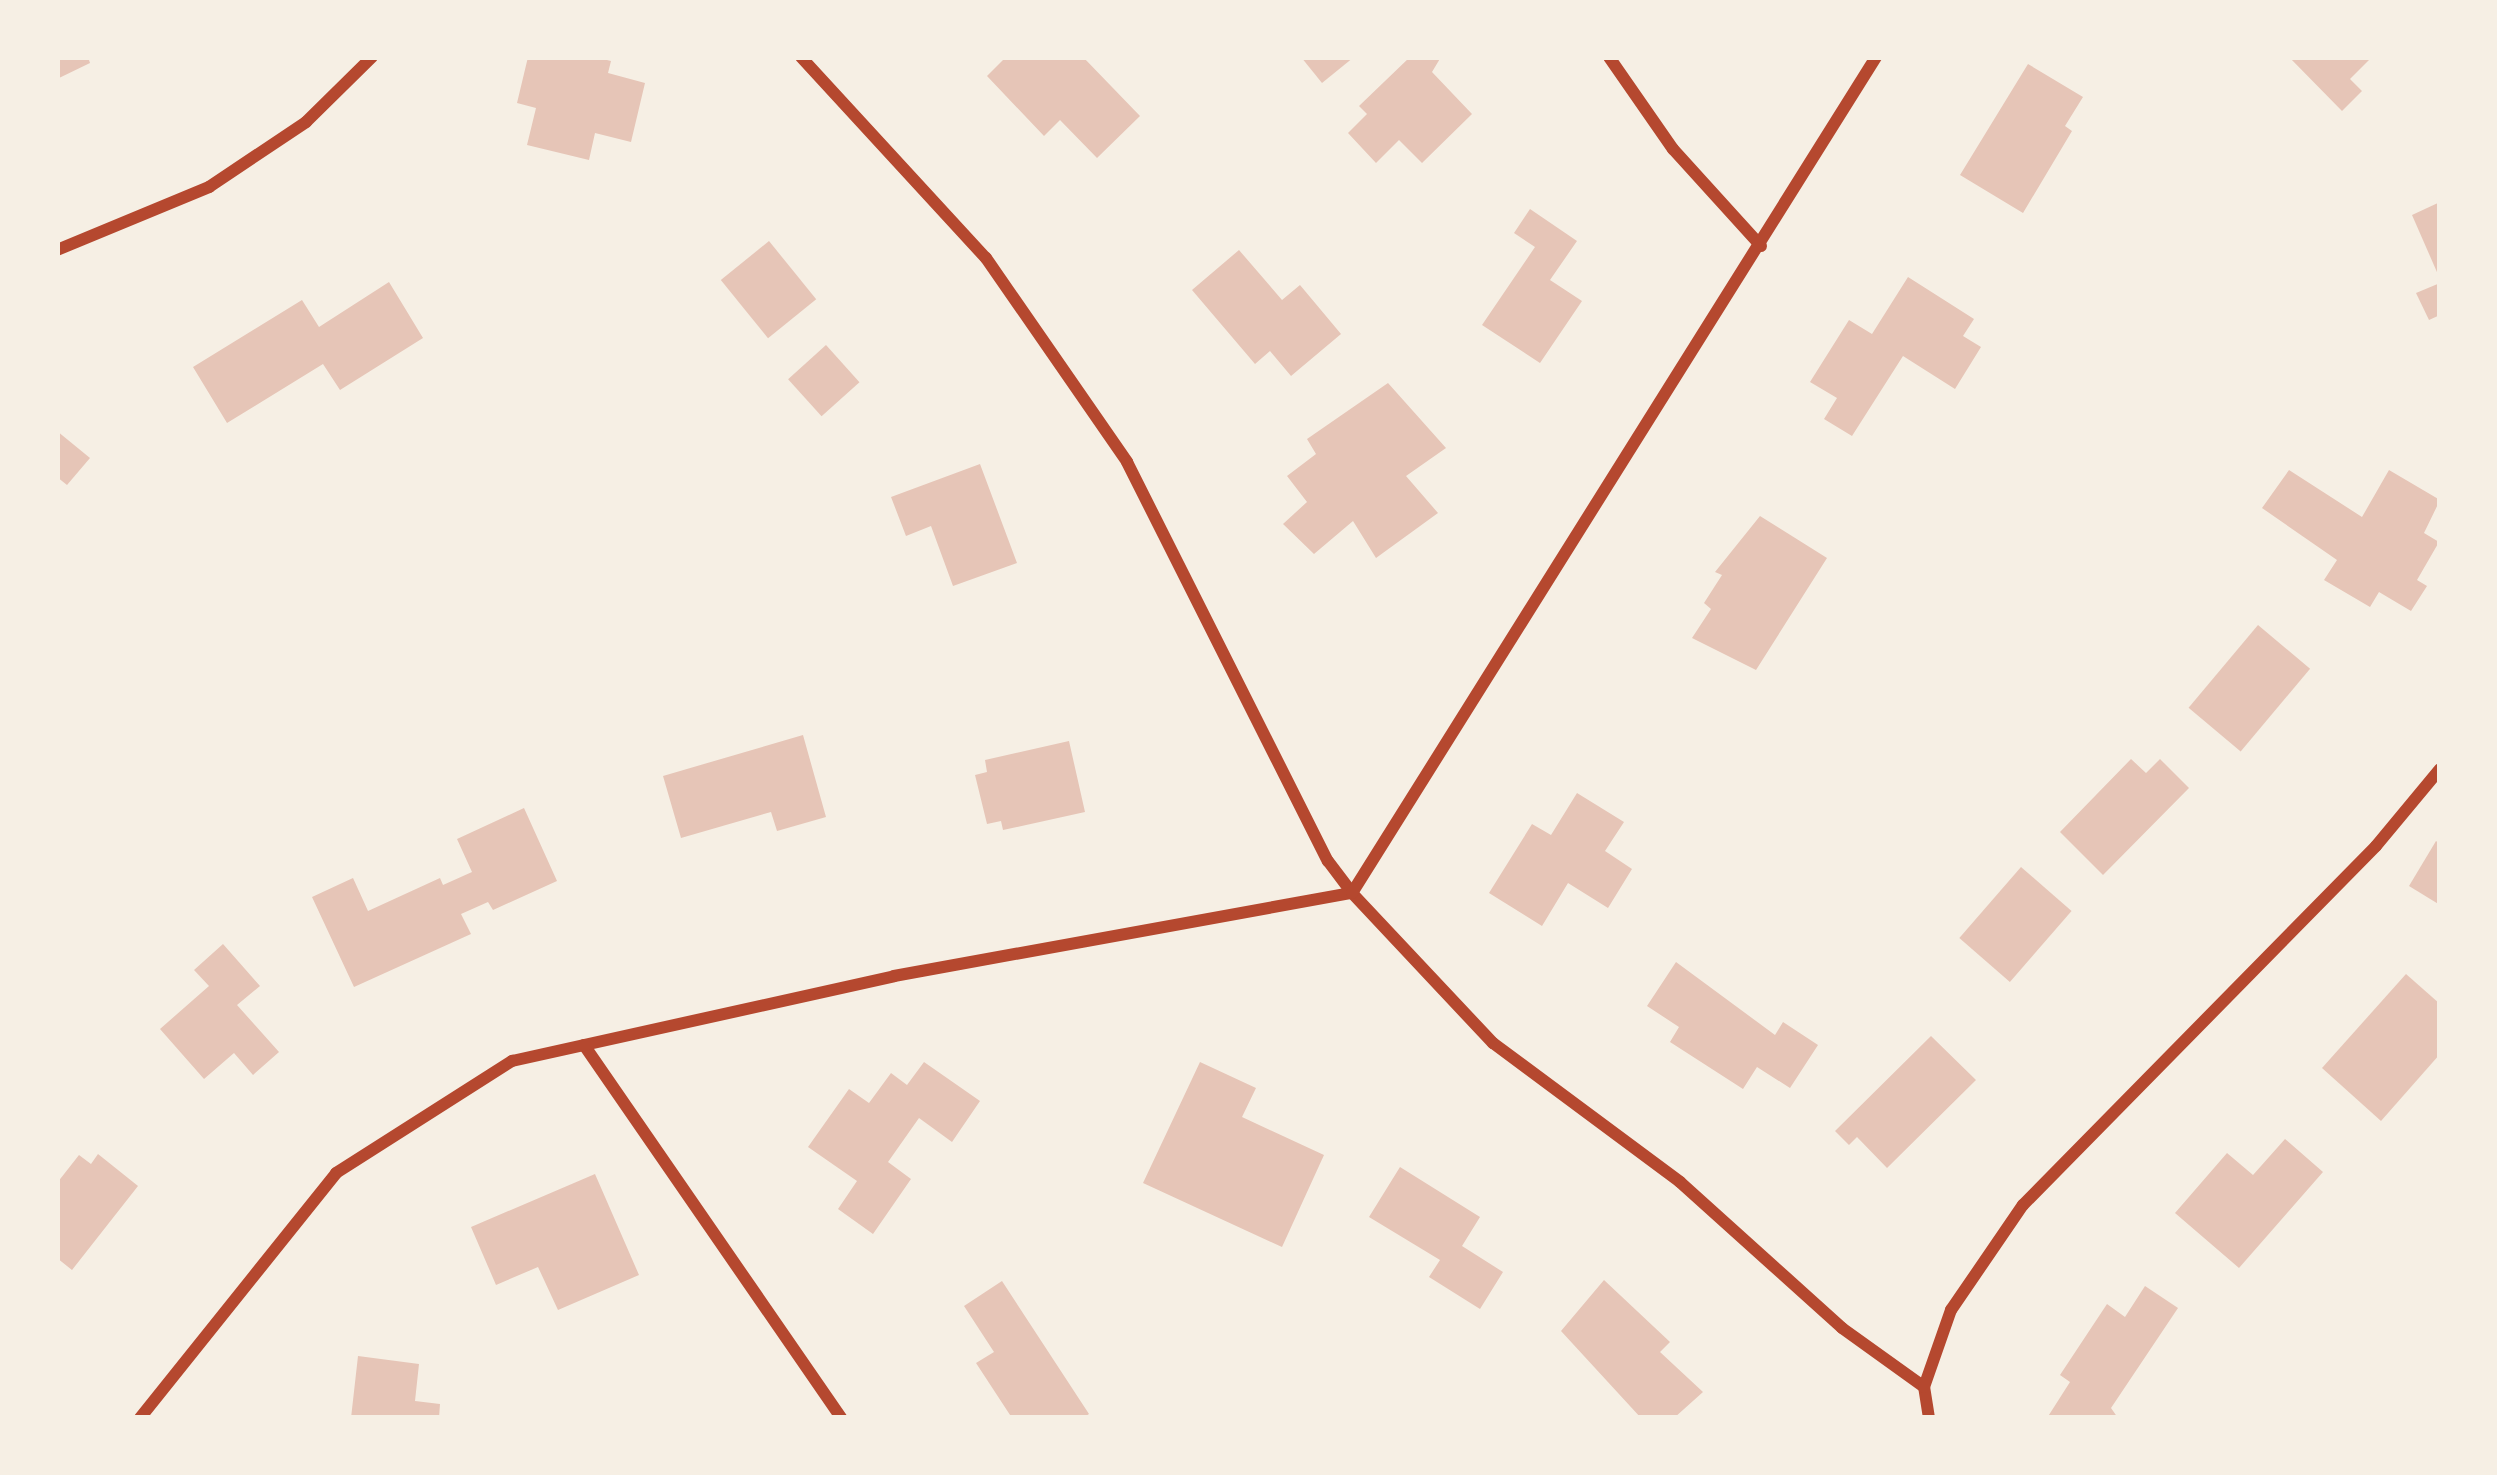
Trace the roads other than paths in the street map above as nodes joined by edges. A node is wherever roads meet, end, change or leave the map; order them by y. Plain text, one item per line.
1 (372, 57) edge
2 (801, 57) edge
3 (1609, 57) edge
4 (1876, 57) edge
5 (1761, 246) junction
6 (57, 250) edge
7 (2440, 770) edge
8 (1352, 893) junction
9 (584, 1045) junction
10 (1924, 1388) junction
11 (140, 1418) edge
12 (841, 1418) edge
13 (1929, 1418) edge

1 - 6 street
2 - 8 street
3 - 5 street
4 - 5 street
5 - 8 street
7 - 10 street
8 - 9 street
8 - 10 street
9 - 11 street
9 - 12 street
10 - 13 street

